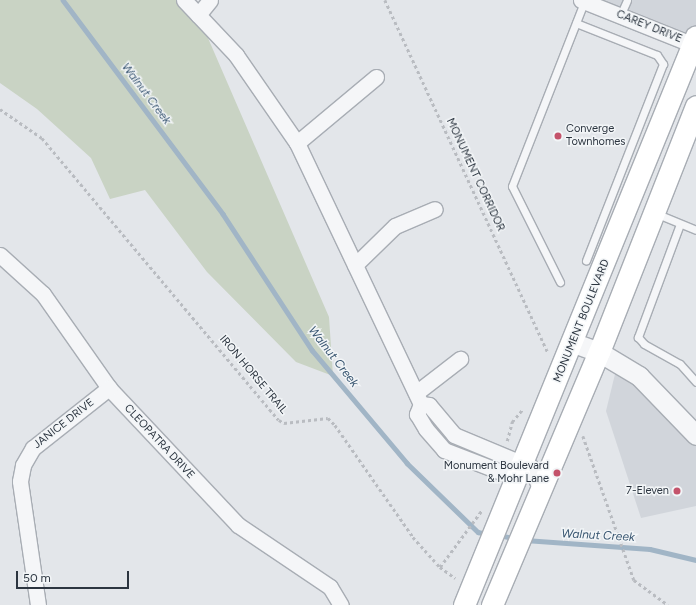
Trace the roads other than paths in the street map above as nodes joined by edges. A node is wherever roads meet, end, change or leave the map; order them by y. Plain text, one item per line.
1 (184, 0) edge
2 (210, 0) edge
3 (627, 0) edge
4 (582, 1) edge
5 (198, 15) junction
6 (620, 16) junction
7 (576, 23) junction
8 (695, 42) edge
9 (376, 78) dead end
10 (696, 106) edge
11 (297, 143) junction
12 (435, 209) dead end
13 (655, 213) junction
14 (680, 224) junction
15 (696, 230) edge
16 (0, 255) edge
17 (586, 260) dead end
18 (355, 264) junction
19 (560, 282) dead end
20 (574, 343) junction
21 (599, 352) junction
22 (460, 359) dead end
23 (696, 382) edge
24 (109, 388) junction
25 (418, 398) junction
26 (696, 435) edge
27 (520, 470) junction
28 (540, 488) junction
29 (38, 605) edge
30 (341, 605) edge
31 (464, 605) edge
32 (492, 605) edge

1 - 5 street
2 - 5 street
3 - 6 lane
4 - 6 street, CAREY DRIVE
4 - 7 lane
5 - 11 street
6 - 8 street, CAREY DRIVE
7 - 17 lane
7 - 19 lane
8 - 20 main road, MONUMENT BOULEVARD
9 - 11 street
10 - 13 main road
11 - 18 street
12 - 18 street
13 - 14 lane
13 - 21 main road
14 - 15 lane
14 - 23 lane
16 - 24 street, CLEOPATRA DRIVE
18 - 25 street
20 - 21 street
20 - 27 main road, MONUMENT BOULEVARD
21 - 26 street
21 - 28 main road
22 - 25 street
24 - 29 street, JANICE DRIVE
24 - 30 street, CLEOPATRA DRIVE
25 - 27 street
27 - 28 street
27 - 31 main road, MONUMENT BOULEVARD
28 - 32 main road

